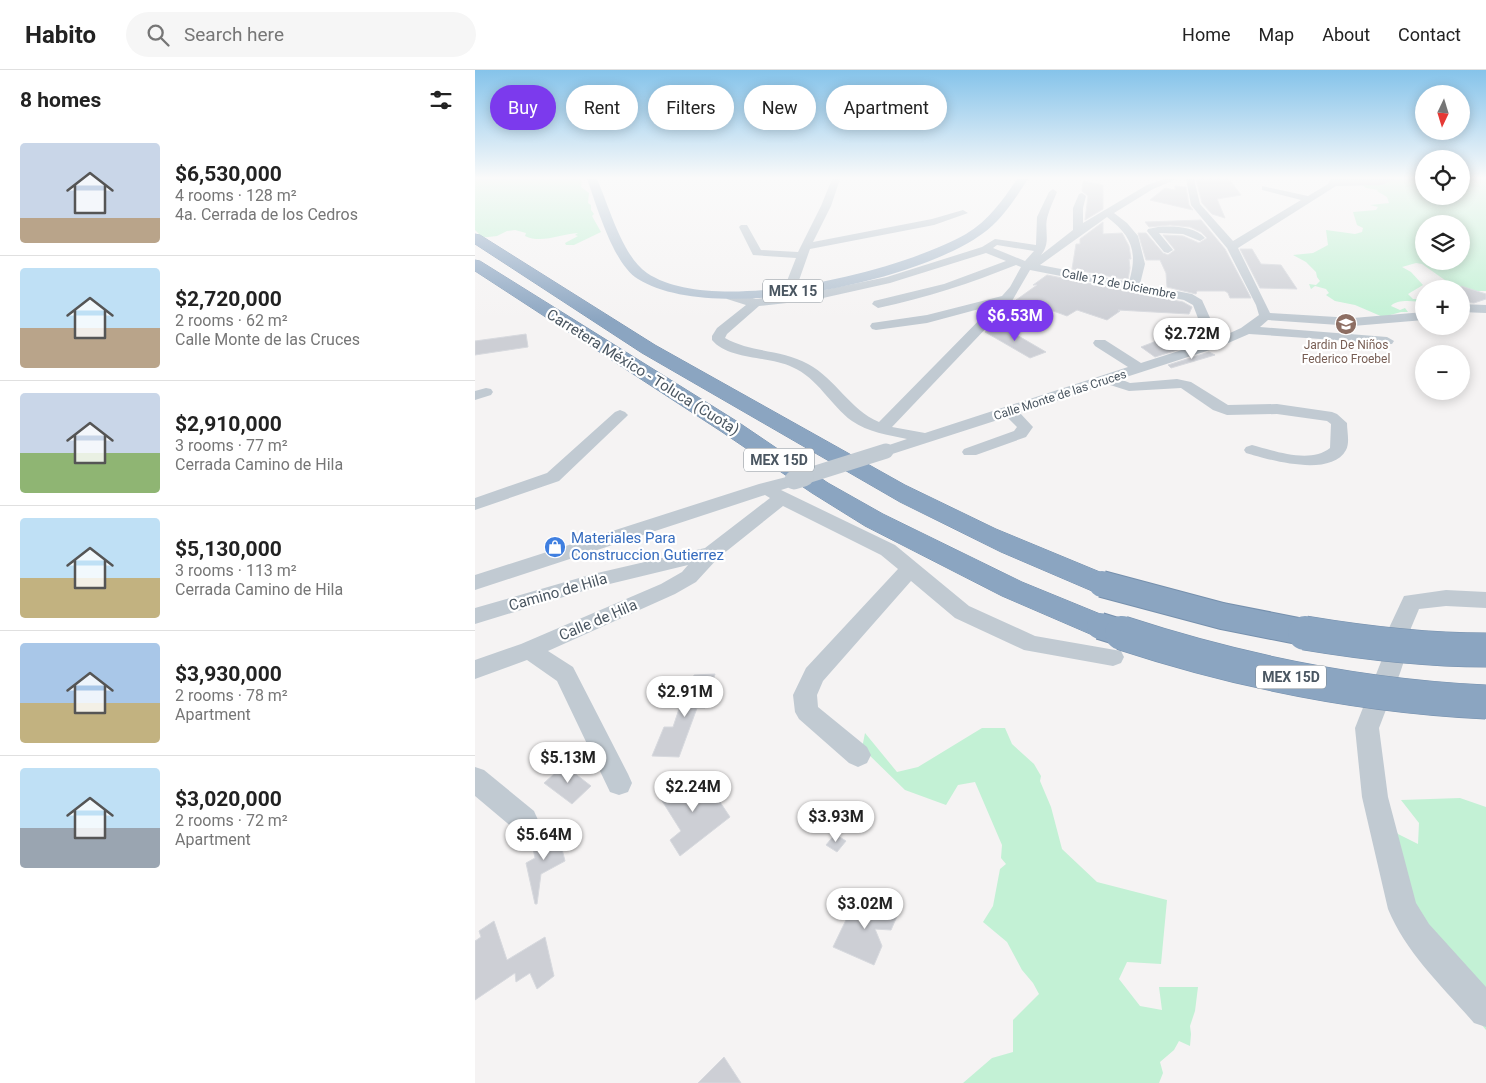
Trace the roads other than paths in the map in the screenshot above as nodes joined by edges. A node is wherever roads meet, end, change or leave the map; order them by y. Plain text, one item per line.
1 (613, 226) edge
2 (815, 226) edge
3 (916, 226) edge
4 (970, 226) edge
5 (986, 226) edge
6 (1042, 226) edge
7 (1078, 226) edge
8 (1086, 226) edge
9 (1125, 226) edge
10 (1215, 226) edge
11 (1263, 226) edge
12 (745, 227) dead end
13 (1078, 231) junction
14 (1224, 236) junction
15 (475, 238) edge
16 (1199, 238) junction
17 (896, 240) dead end
18 (1232, 248) junction
19 (986, 249) junction
20 (1041, 249) junction
21 (1195, 249) dead end
22 (1168, 250) dead end
23 (802, 254) junction
24 (645, 261) dead end
25 (475, 264) edge
26 (1022, 264) junction
27 (791, 286) junction
28 (1133, 287) junction
29 (731, 296) junction
30 (1008, 298) junction
31 (756, 303) junction
32 (878, 304) dead end
33 (1470, 308) edge
34 (1486, 309) edge
35 (1265, 316) junction
36 (1415, 317) edge
37 (876, 326) dead end
38 (1247, 330) junction
39 (1387, 341) dead end
40 (1214, 342) junction
41 (1101, 343) dead end
42 (1139, 368) junction
43 (1109, 380) junction
44 (1010, 411) junction
45 (620, 415) dead end
46 (881, 429) junction
47 (926, 438) junction
48 (1252, 450) dead end
49 (970, 452) dead end
50 (774, 493) junction
51 (475, 504) edge
52 (711, 553) junction
53 (910, 569) junction
54 (475, 583) edge
55 (1486, 600) edge
56 (475, 616) edge
57 (529, 650) junction
58 (1486, 650) edge
59 (1113, 657) dead end
60 (475, 670) edge
61 (1486, 702) edge
62 (858, 755) dead end
63 (475, 779) edge
64 (619, 784) dead end
65 (524, 820) dead end
66 (1486, 1010) edge

1 - 29 main road, MEX 15
2 - 23 street
3 - 23 street
4 - 27 main road, MEX 15
5 - 29 main road, MEX 15
6 - 20 street
7 - 13 street
8 - 13 street
9 - 28 street
10 - 14 street
11 - 18 street
12 - 23 street
13 - 26 street
14 - 16 street
14 - 18 street
15 - 58 highway, Carretera México - Toluca (Cuota) / MEX 15D, bridge
16 - 21 street
16 - 22 street
17 - 23 street
18 - 35 street
19 - 20 street
19 - 26 street, Calle 12 de Diciembre
19 - 31 street
20 - 26 street
23 - 27 street
24 - 27 main road, MEX 15
25 - 61 highway, Carretera México - Toluca (Cuota) / MEX 15D, bridge
26 - 28 street, Calle 12 de Diciembre
26 - 30 street
26 - 32 street
28 - 40 street, Calle 12 de Diciembre
29 - 31 street
30 - 37 street
30 - 46 street
31 - 46 street
33 - 34 street
35 - 36 street
35 - 38 street, Calle Monte de las Cruces
38 - 39 street
38 - 40 street, Calle Monte de las Cruces
40 - 42 street, Calle Monte de las Cruces
41 - 42 street
42 - 43 street, Calle Monte de las Cruces
43 - 44 street, Calle Monte de las Cruces
43 - 48 street
44 - 47 street, Calle Monte de las Cruces
44 - 49 street
45 - 51 street
46 - 47 street
47 - 50 street, Calle Monte de las Cruces, bridge
50 - 52 street, Camino de Hila
50 - 53 street
50 - 54 street
52 - 56 street, Camino de Hila
52 - 57 street, Calle de Hila
53 - 59 street
53 - 62 street
55 - 66 street
57 - 60 street, Calle de Hila
57 - 64 street
63 - 65 street

